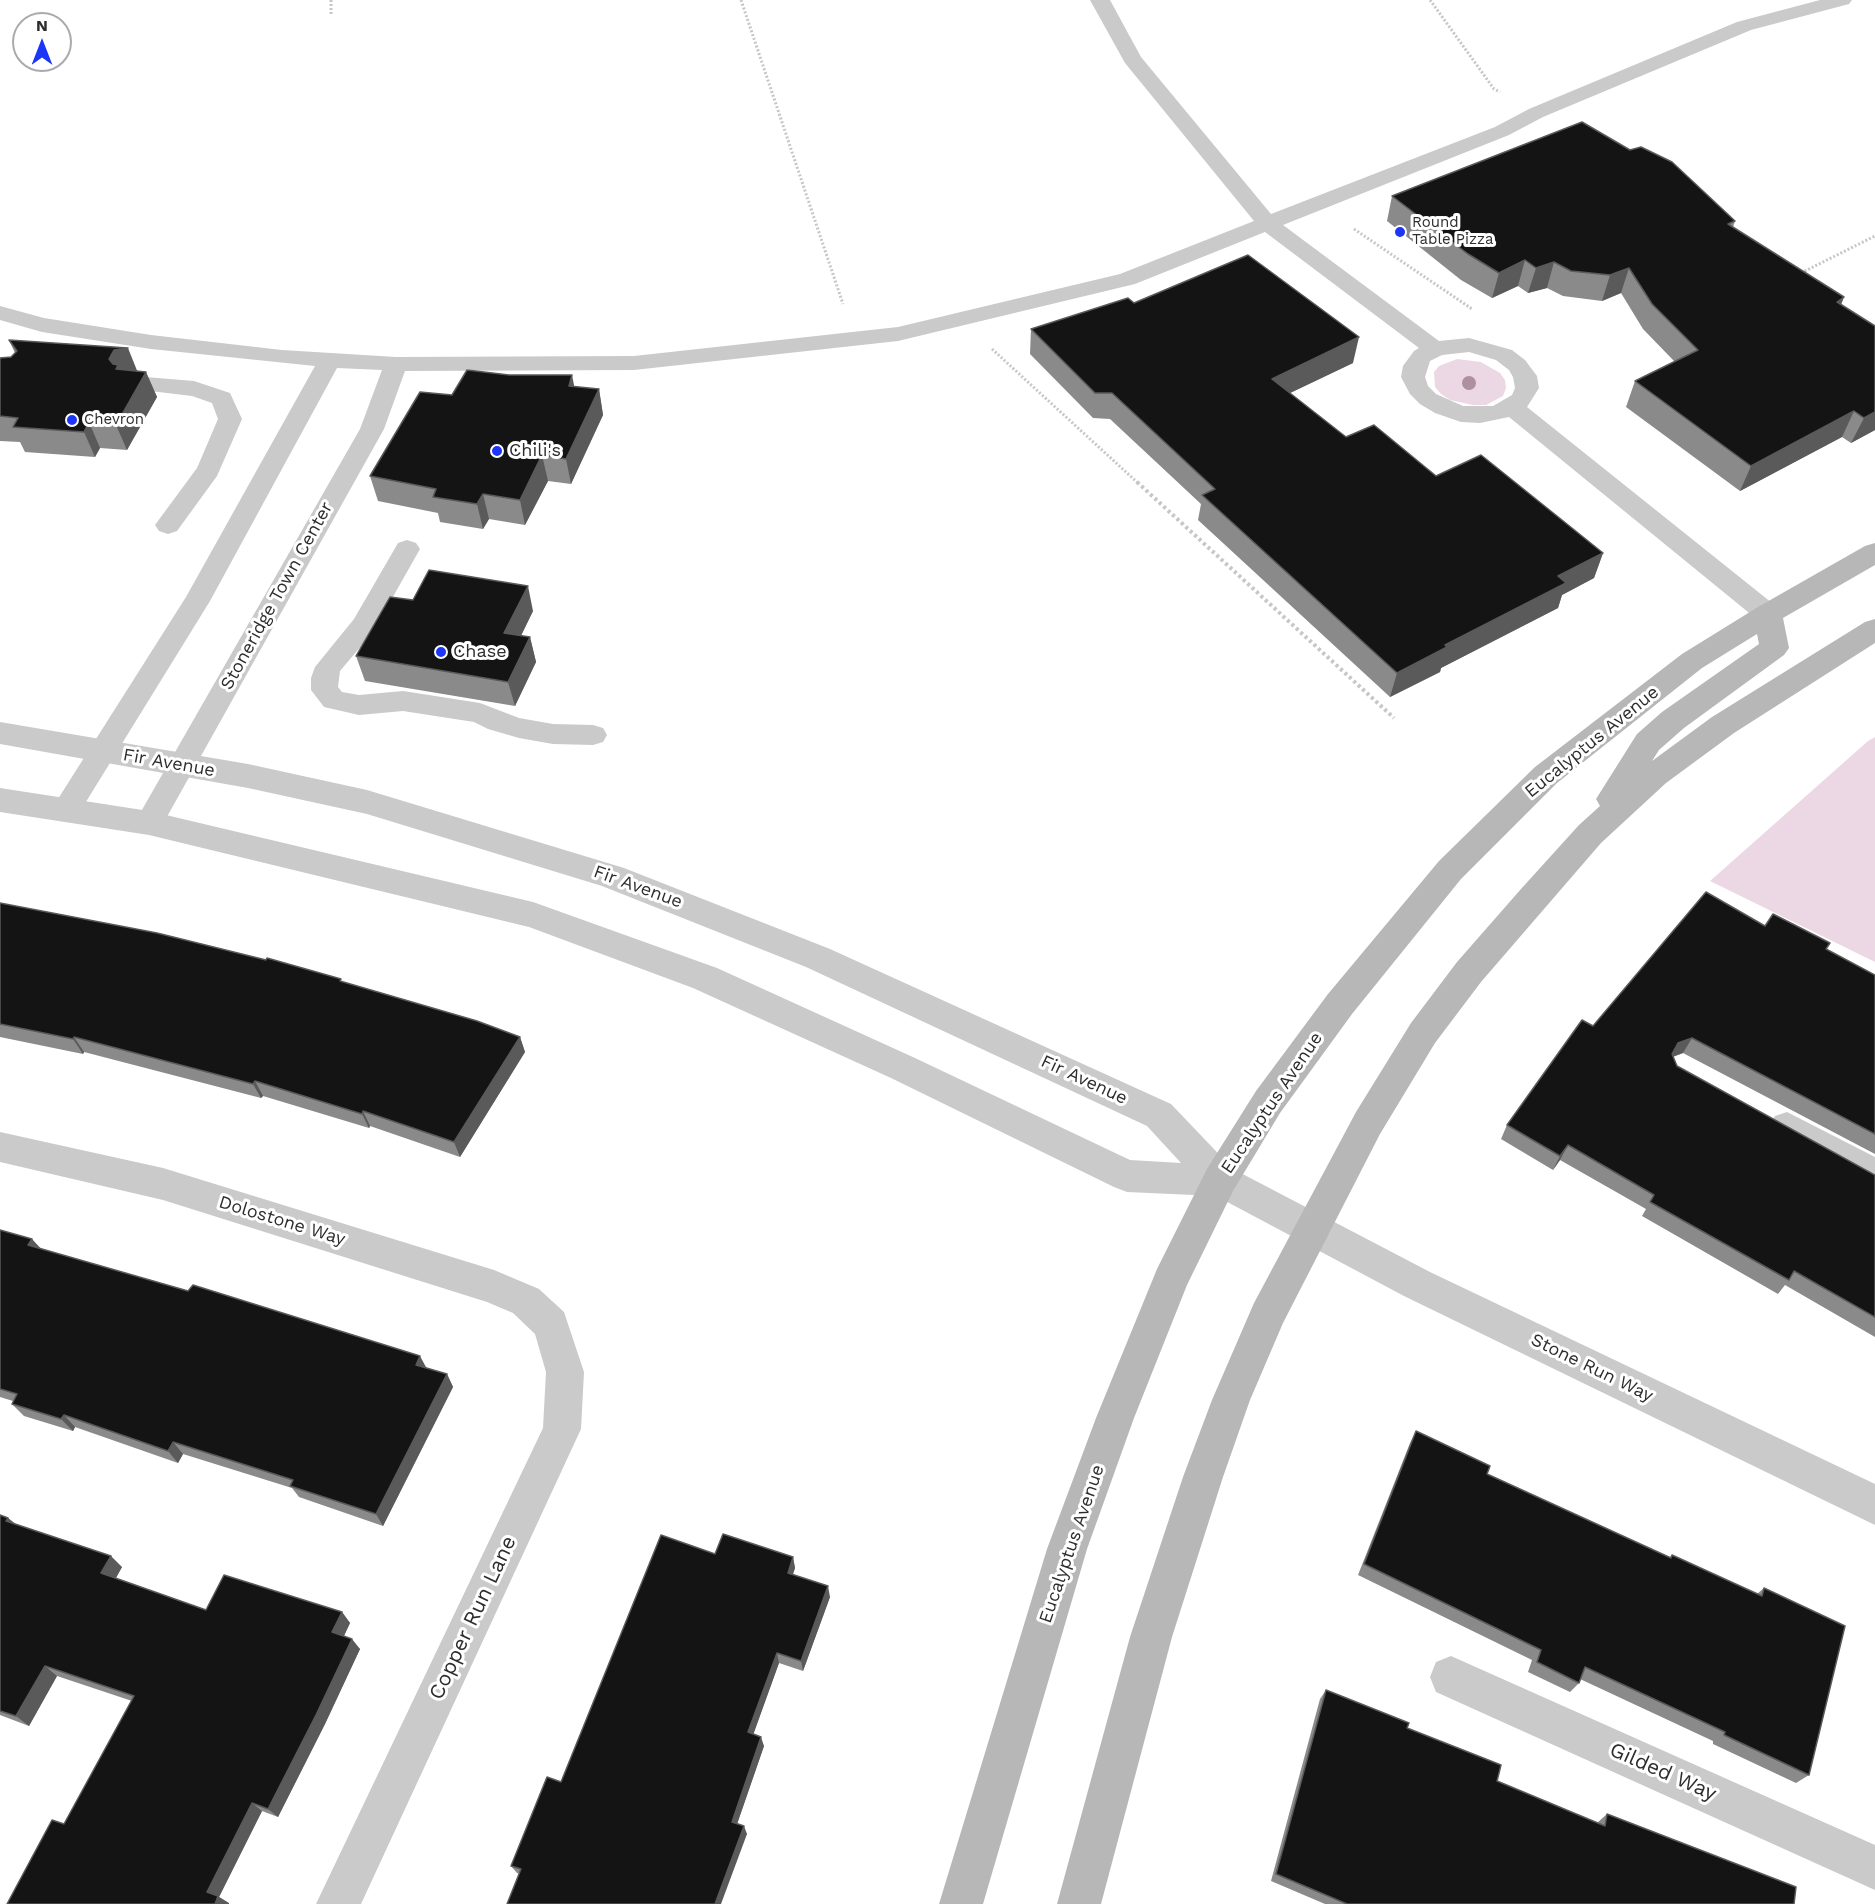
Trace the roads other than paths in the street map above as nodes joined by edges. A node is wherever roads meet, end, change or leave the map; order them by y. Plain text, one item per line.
1 (1100, 0) edge
2 (1842, 0) edge
3 (1268, 224) junction
4 (0, 314) edge
5 (1435, 349) junction
6 (330, 360) junction
7 (396, 364) junction
8 (133, 383) edge
9 (1512, 407) junction
10 (168, 525) dead end
11 (407, 549) dead end
12 (1875, 553) edge
13 (1768, 614) junction
14 (1875, 629) edge
15 (0, 733) edge
16 (593, 735) dead end
17 (102, 751) junction
18 (182, 765) junction
19 (0, 800) edge
20 (66, 810) junction
21 (149, 823) junction
22 (1590, 834) junction
23 (1763, 1114) edge
24 (0, 1147) edge
25 (1875, 1175) edge
26 (1220, 1180) junction
27 (1311, 1229) junction
28 (551, 1324) joint
29 (1875, 1505) edge
30 (1451, 1677) dead end
31 (1875, 1868) edge
32 (338, 1904) edge
33 (961, 1904) edge
34 (1079, 1904) edge

1 - 3 lane
2 - 3 lane
3 - 5 lane
3 - 7 lane
4 - 6 lane
5 - 9 lane
5 - 9 lane
6 - 7 lane
6 - 17 lane
7 - 18 lane, Stoneridge Town Center
8 - 10 lane
9 - 13 lane
11 - 16 lane
12 - 13 main road, Eucalyptus Avenue
13 - 22 main road
13 - 26 main road, Eucalyptus Avenue
14 - 22 main road
15 - 17 street, Fir Avenue
17 - 18 street, Fir Avenue
17 - 20 lane
18 - 21 lane, Stoneridge Town Center
18 - 26 street, Fir Avenue
19 - 20 street, Fir Avenue
20 - 21 street, Fir Avenue
21 - 26 street, Fir Avenue
22 - 27 main road
23 - 25 street
24 - 28 street, Dolostone Way
26 - 27 street, Fir Avenue
26 - 33 main road, Eucalyptus Avenue
27 - 29 street, Stone Run Way
27 - 34 main road
28 - 32 street, Copper Run Lane
30 - 31 street, Gilded Way

